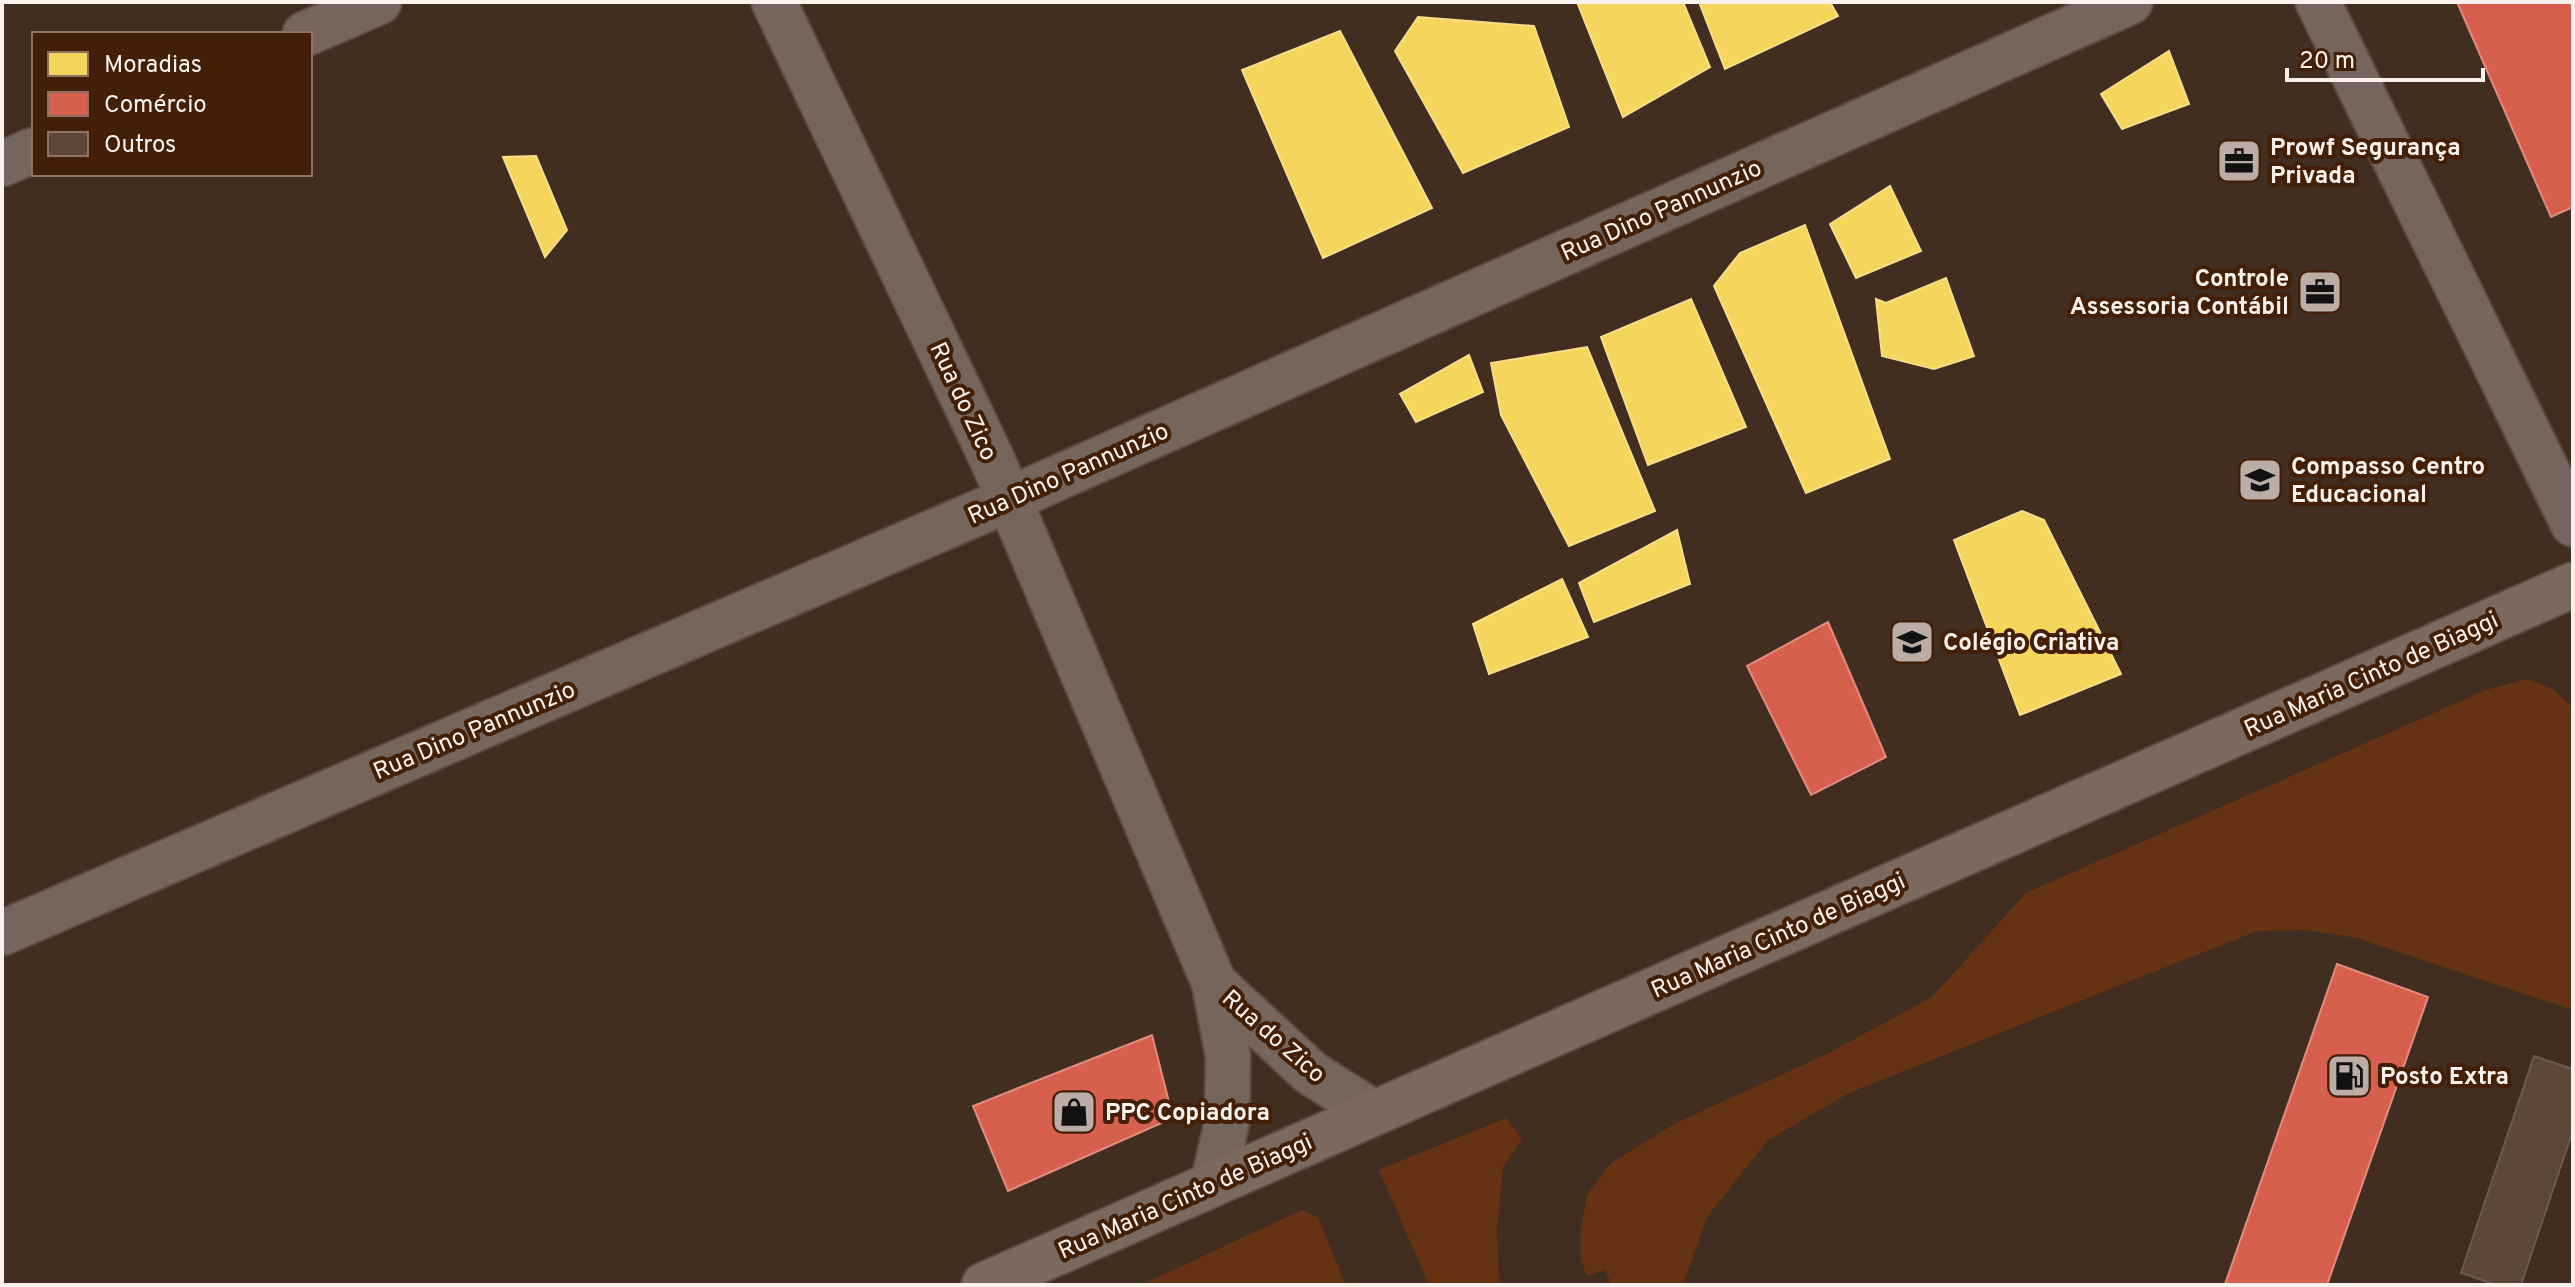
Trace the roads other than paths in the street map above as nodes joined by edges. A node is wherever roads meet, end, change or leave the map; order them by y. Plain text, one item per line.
1 (379, 2) edge
2 (774, 2) edge
3 (2130, 2) edge
4 (2318, 2) edge
5 (310, 32) edge
6 (32, 151) edge
7 (2, 164) edge
8 (1010, 499) junction
9 (2573, 524) edge
10 (2573, 585) edge
11 (2, 933) edge
12 (1214, 983) junction
13 (1374, 1113) junction
14 (1213, 1183) junction
15 (984, 1285) edge

1 - 5 street
2 - 8 street, Rua do Zico
3 - 8 street, Rua Dino Pannunzio
4 - 9 street
6 - 7 street
8 - 11 street, Rua Dino Pannunzio
8 - 12 street, Rua do Zico
10 - 13 main road, Rua Maria Cinto de Biaggi
12 - 13 street, Rua do Zico
12 - 14 street, Rua do Zico
13 - 14 main road, Rua Maria Cinto de Biaggi
14 - 15 main road, Rua Maria Cinto de Biaggi

